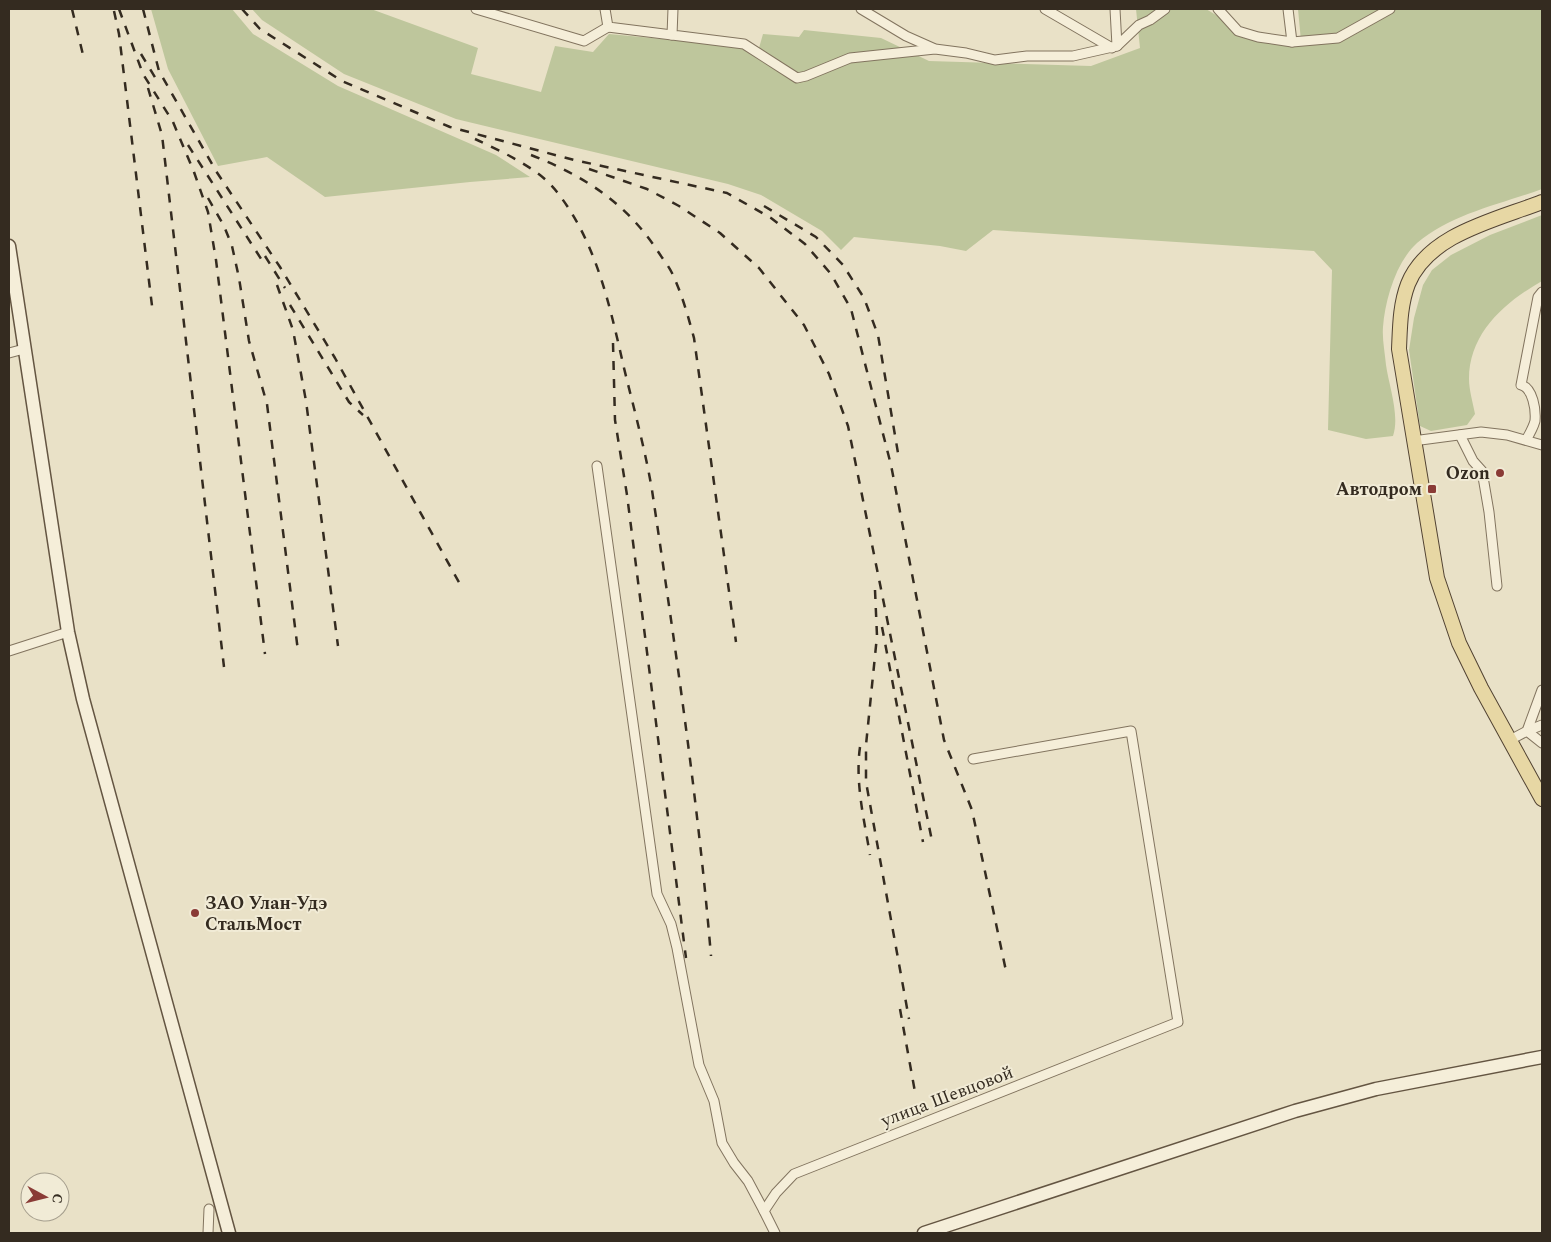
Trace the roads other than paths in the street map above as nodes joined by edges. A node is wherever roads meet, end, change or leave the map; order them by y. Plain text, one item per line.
1 (476, 9) edge
2 (605, 9) edge
3 (673, 9) edge
4 (861, 9) edge
5 (1045, 9) edge
6 (1115, 9) edge
7 (1165, 9) edge
8 (1218, 9) edge
9 (1288, 9) edge
10 (1390, 9) edge
11 (608, 27) junction
12 (672, 35) junction
13 (1292, 42) junction
14 (1115, 47) junction
15 (935, 49) junction
16 (1542, 202) edge
17 (9, 246) edge
18 (1542, 292) edge
19 (24, 349) junction
20 (9, 353) edge
21 (1460, 435) junction
22 (1526, 440) junction
23 (1413, 441) junction
24 (1542, 445) edge
25 (597, 466) dead end
26 (1497, 586) dead end
27 (68, 632) junction
28 (9, 651) edge
29 (1542, 690) edge
30 (1542, 725) edge
31 (1527, 731) junction
32 (1510, 740) junction
33 (1542, 742) edge
34 (973, 759) dead end
35 (1542, 799) edge
36 (1542, 1057) edge
37 (210, 1209) dead end
38 (764, 1211) junction
39 (208, 1233) edge
40 (229, 1233) edge
41 (774, 1233) edge
42 (924, 1233) edge

1 - 11 street
2 - 11 street
3 - 12 street
4 - 15 street
5 - 14 street
6 - 14 street
7 - 14 street
8 - 13 street
9 - 13 street
10 - 13 street
11 - 12 street
12 - 15 street
14 - 15 street
16 - 23 main road
17 - 19 street
18 - 22 street
19 - 20 street
19 - 27 street
21 - 22 street
21 - 23 street
21 - 26 street
22 - 24 street
23 - 32 main road
25 - 38 street
27 - 28 street
27 - 40 street
29 - 31 street
30 - 31 street
31 - 32 street
31 - 33 street
32 - 35 main road
34 - 38 street, улица Шевцовой
36 - 42 street
37 - 39 street
38 - 41 street

